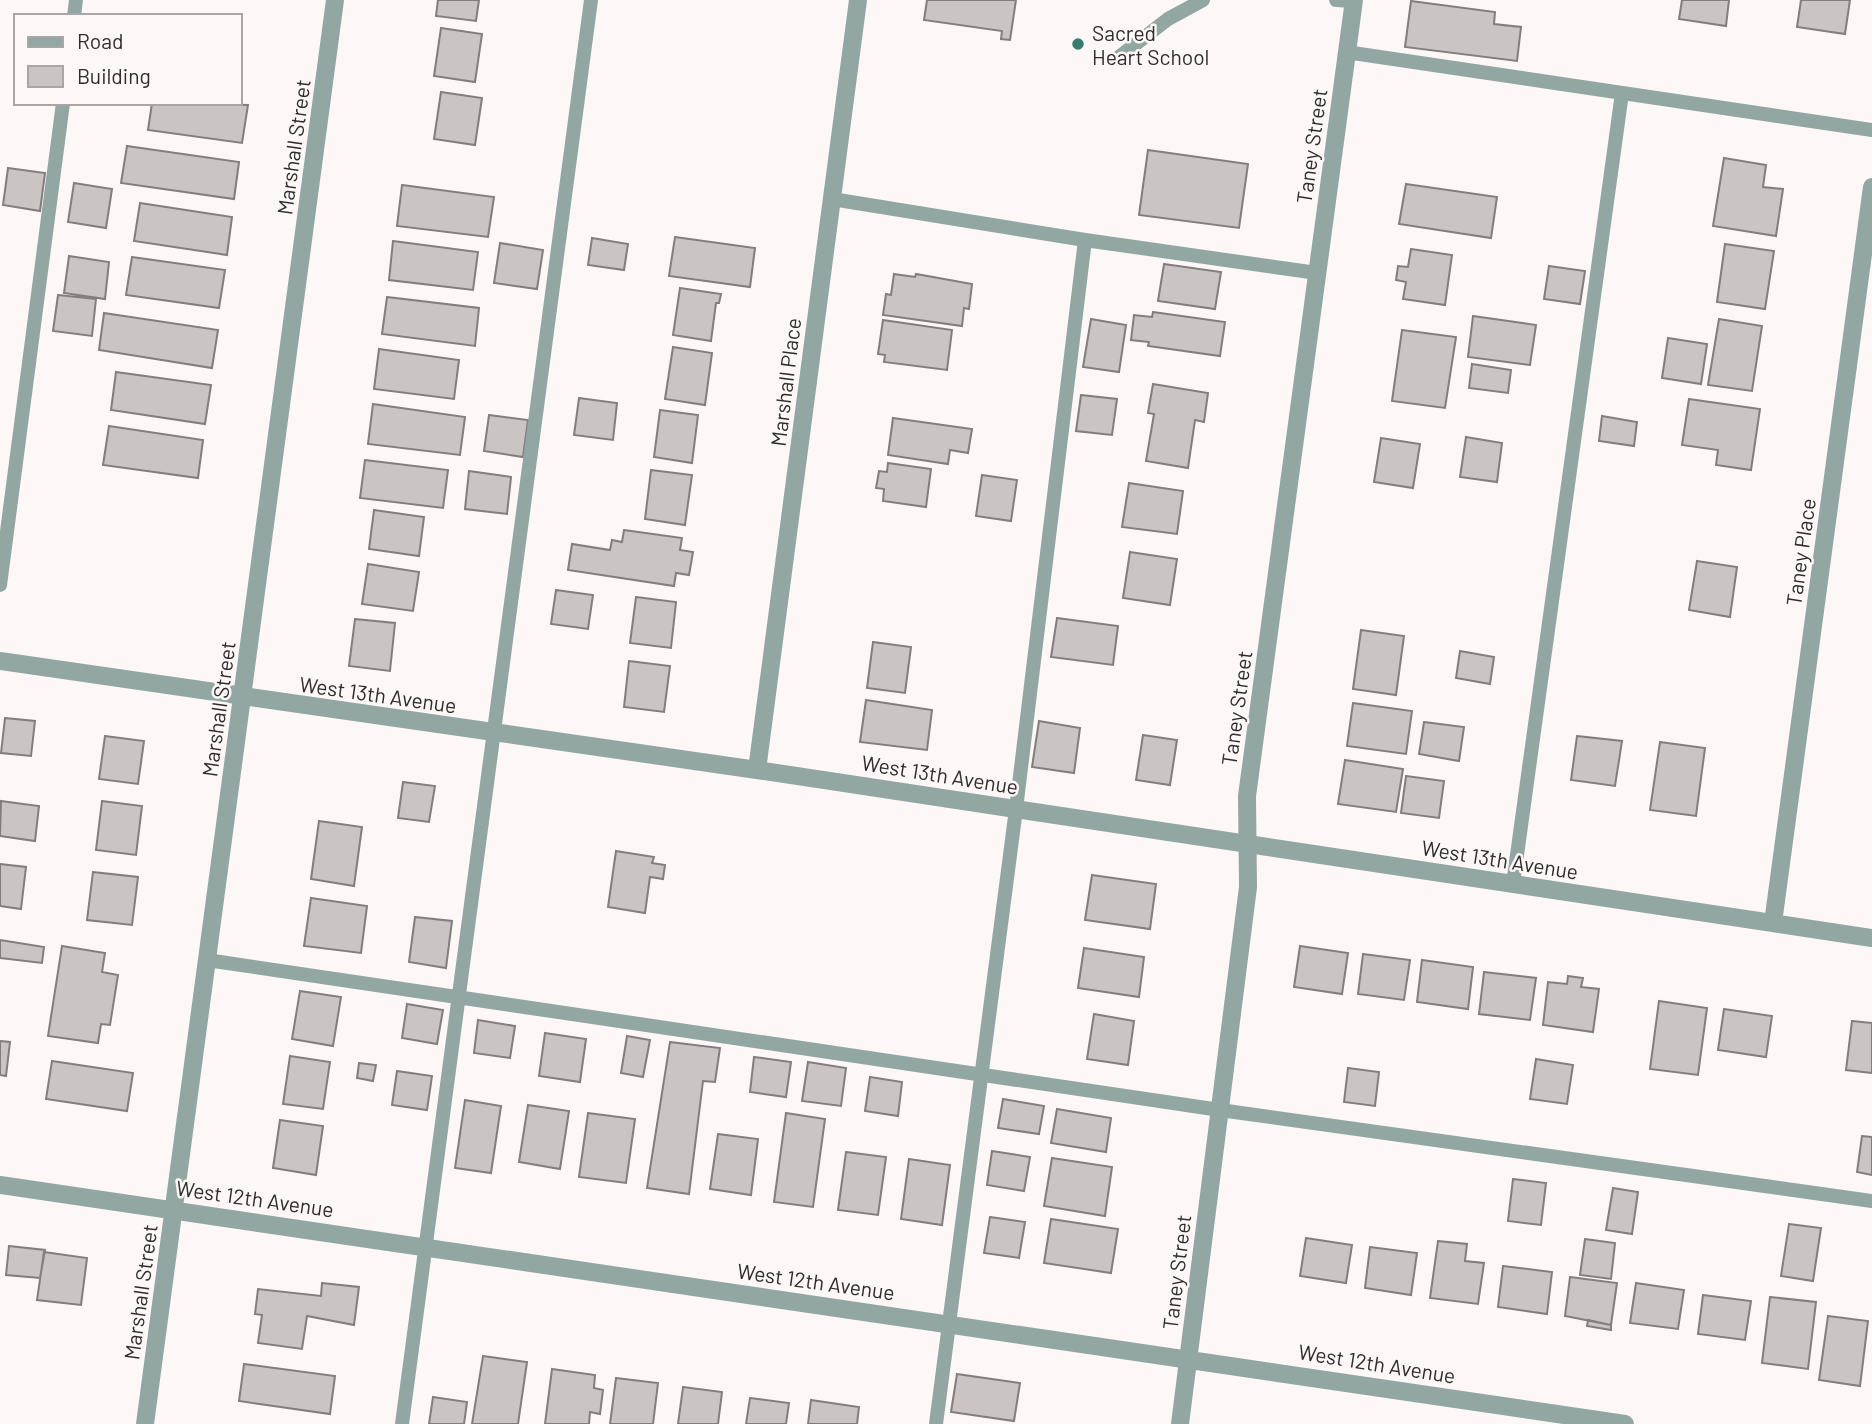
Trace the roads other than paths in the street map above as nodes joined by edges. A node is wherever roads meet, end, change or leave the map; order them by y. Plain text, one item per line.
1 (335, 0) edge
2 (591, 0) edge
3 (855, 0) edge
4 (1203, 0) edge
5 (1348, 0) edge
6 (1346, 52) junction
7 (1119, 57) dead end
8 (1622, 93) junction
9 (63, 105) edge
10 (1872, 130) edge
11 (1872, 187) edge
12 (832, 199) junction
13 (1085, 240) junction
14 (1317, 272) junction
15 (0, 585) edge
16 (0, 661) edge
17 (242, 697) junction
18 (494, 733) junction
19 (757, 770) junction
20 (1016, 809) junction
21 (1248, 844) junction
22 (1513, 884) junction
23 (1773, 923) junction
24 (1872, 937) edge
25 (207, 960) junction
26 (459, 995) junction
27 (982, 1075) junction
28 (1220, 1110) junction
29 (0, 1185) edge
30 (1872, 1201) edge
31 (174, 1209) junction
32 (426, 1247) junction
33 (950, 1323) junction
34 (1188, 1358) junction
35 (145, 1424) edge
36 (402, 1424) edge
37 (936, 1424) edge
38 (1180, 1424) edge
39 (1625, 1424) edge

1 - 17 street, Marshall Street
2 - 18 lane
3 - 12 street, Marshall Place
4 - 7 lane
5 - 6 street, Taney Street
6 - 8 lane
6 - 14 street, Taney Street
8 - 10 lane
8 - 22 lane
9 - 15 lane
11 - 23 street, Taney Place
12 - 13 lane
12 - 19 street, Marshall Place
13 - 14 lane
13 - 20 lane
14 - 21 street, Taney Street
16 - 17 street, West 13th Avenue
17 - 18 street, West 13th Avenue
17 - 25 street, Marshall Street
18 - 19 street, West 13th Avenue
18 - 26 lane
19 - 20 street, West 13th Avenue
20 - 21 street, West 13th Avenue
20 - 27 lane
21 - 22 street, West 13th Avenue
21 - 28 street, Taney Street
22 - 23 street, West 13th Avenue
23 - 24 street, West 13th Avenue
25 - 26 lane
25 - 31 street, Marshall Street
26 - 27 lane
26 - 32 lane
27 - 28 lane
27 - 33 lane
28 - 30 lane
28 - 34 street, Taney Street
29 - 31 street, West 12th Avenue
31 - 32 street, West 12th Avenue
31 - 35 street, Marshall Street
32 - 33 street, West 12th Avenue
32 - 36 lane
33 - 34 street, West 12th Avenue
33 - 37 lane
34 - 38 street, Taney Street
34 - 39 street, West 12th Avenue

